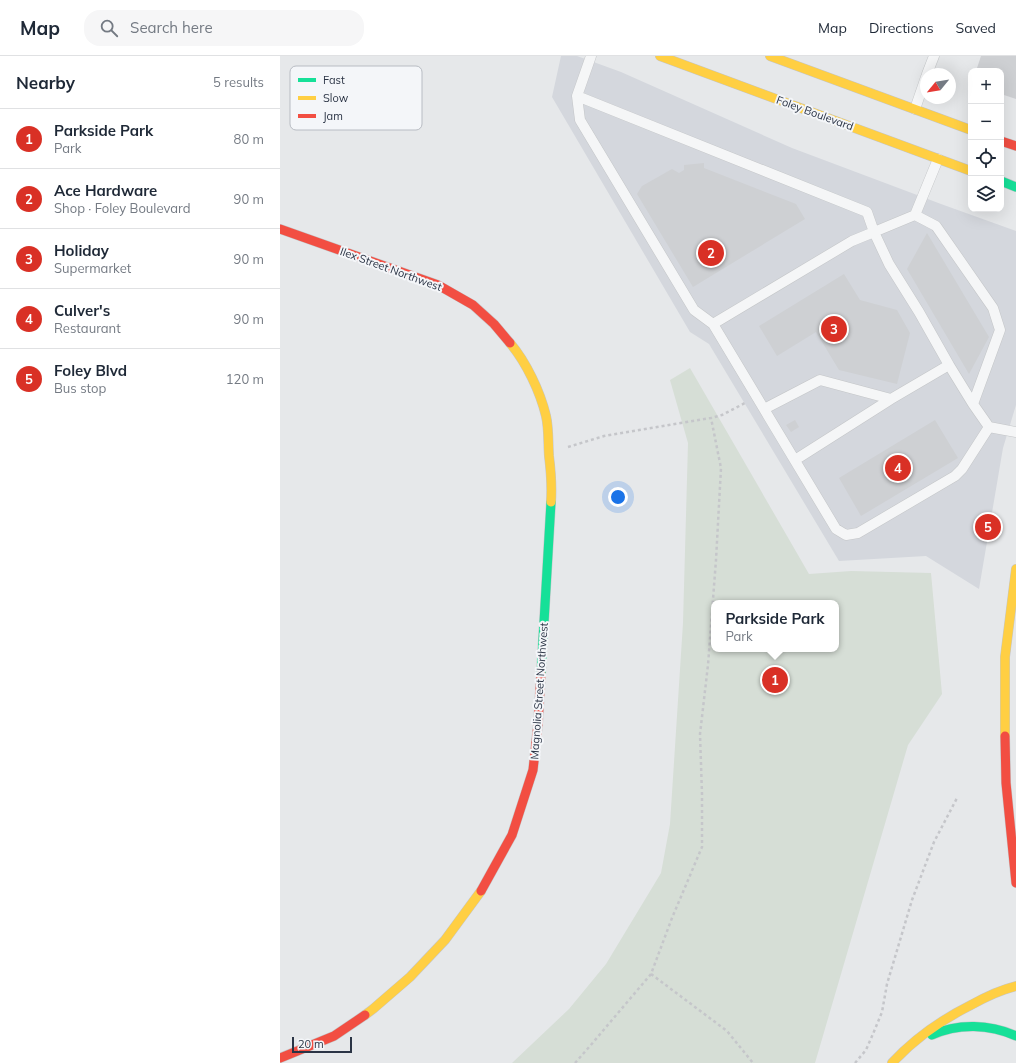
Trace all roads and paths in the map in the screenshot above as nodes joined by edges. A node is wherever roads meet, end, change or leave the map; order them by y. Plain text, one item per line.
1 (591, 56) edge
2 (660, 56) edge
3 (770, 56) edge
4 (934, 56) edge
5 (929, 68) edge
6 (920, 94) edge
7 (577, 96) junction
8 (915, 109) junction
9 (968, 129) edge
10 (1004, 142) edge
11 (1016, 146) edge
12 (938, 159) junction
13 (968, 170) edge
14 (1004, 182) edge
15 (1016, 187) edge
16 (915, 215) junction
17 (280, 229) edge
18 (874, 232) junction
19 (713, 324) junction
20 (949, 365) junction
21 (535, 384) joint
22 (757, 397) junction
23 (892, 399) junction
24 (973, 404) junction
25 (764, 409) junction
26 (711, 418) junction
27 (989, 426) junction
28 (1016, 432) edge
29 (548, 452) junction
30 (795, 460) junction
31 (1016, 569) edge
32 (713, 600) edge
33 (711, 626) edge
34 (957, 798) dead end
35 (1016, 883) edge
36 (651, 974) junction
37 (1016, 986) edge
38 (1016, 1036) edge
39 (912, 1043) junction
40 (280, 1058) edge
41 (575, 1063) edge
42 (753, 1063) edge
43 (854, 1063) edge
44 (892, 1063) edge

1 - 7 lane
2 - 12 street, Foley Boulevard
3 - 8 street
4 - 5 lane
6 - 8 lane
7 - 18 lane
7 - 19 lane
8 - 9 street
10 - 11 street
12 - 13 street, Foley Boulevard
12 - 16 lane
14 - 15 street
16 - 18 lane
16 - 24 lane
17 - 21 street, Ilex Street Northwest
18 - 19 lane
18 - 20 lane
19 - 22 lane
20 - 23 lane
20 - 24 lane
21 - 29 street, Magnolia Street Northwest
22 - 25 lane
22 - 26 path
23 - 25 lane
23 - 30 lane
24 - 27 lane
25 - 30 lane
26 - 29 path
26 - 32 path
27 - 28 lane
27 - 30 lane
29 - 40 street, Magnolia Street Northwest
31 - 35 street
33 - 36 path
34 - 43 path
36 - 41 path
36 - 42 path
37 - 39 street
38 - 39 street
39 - 44 street

